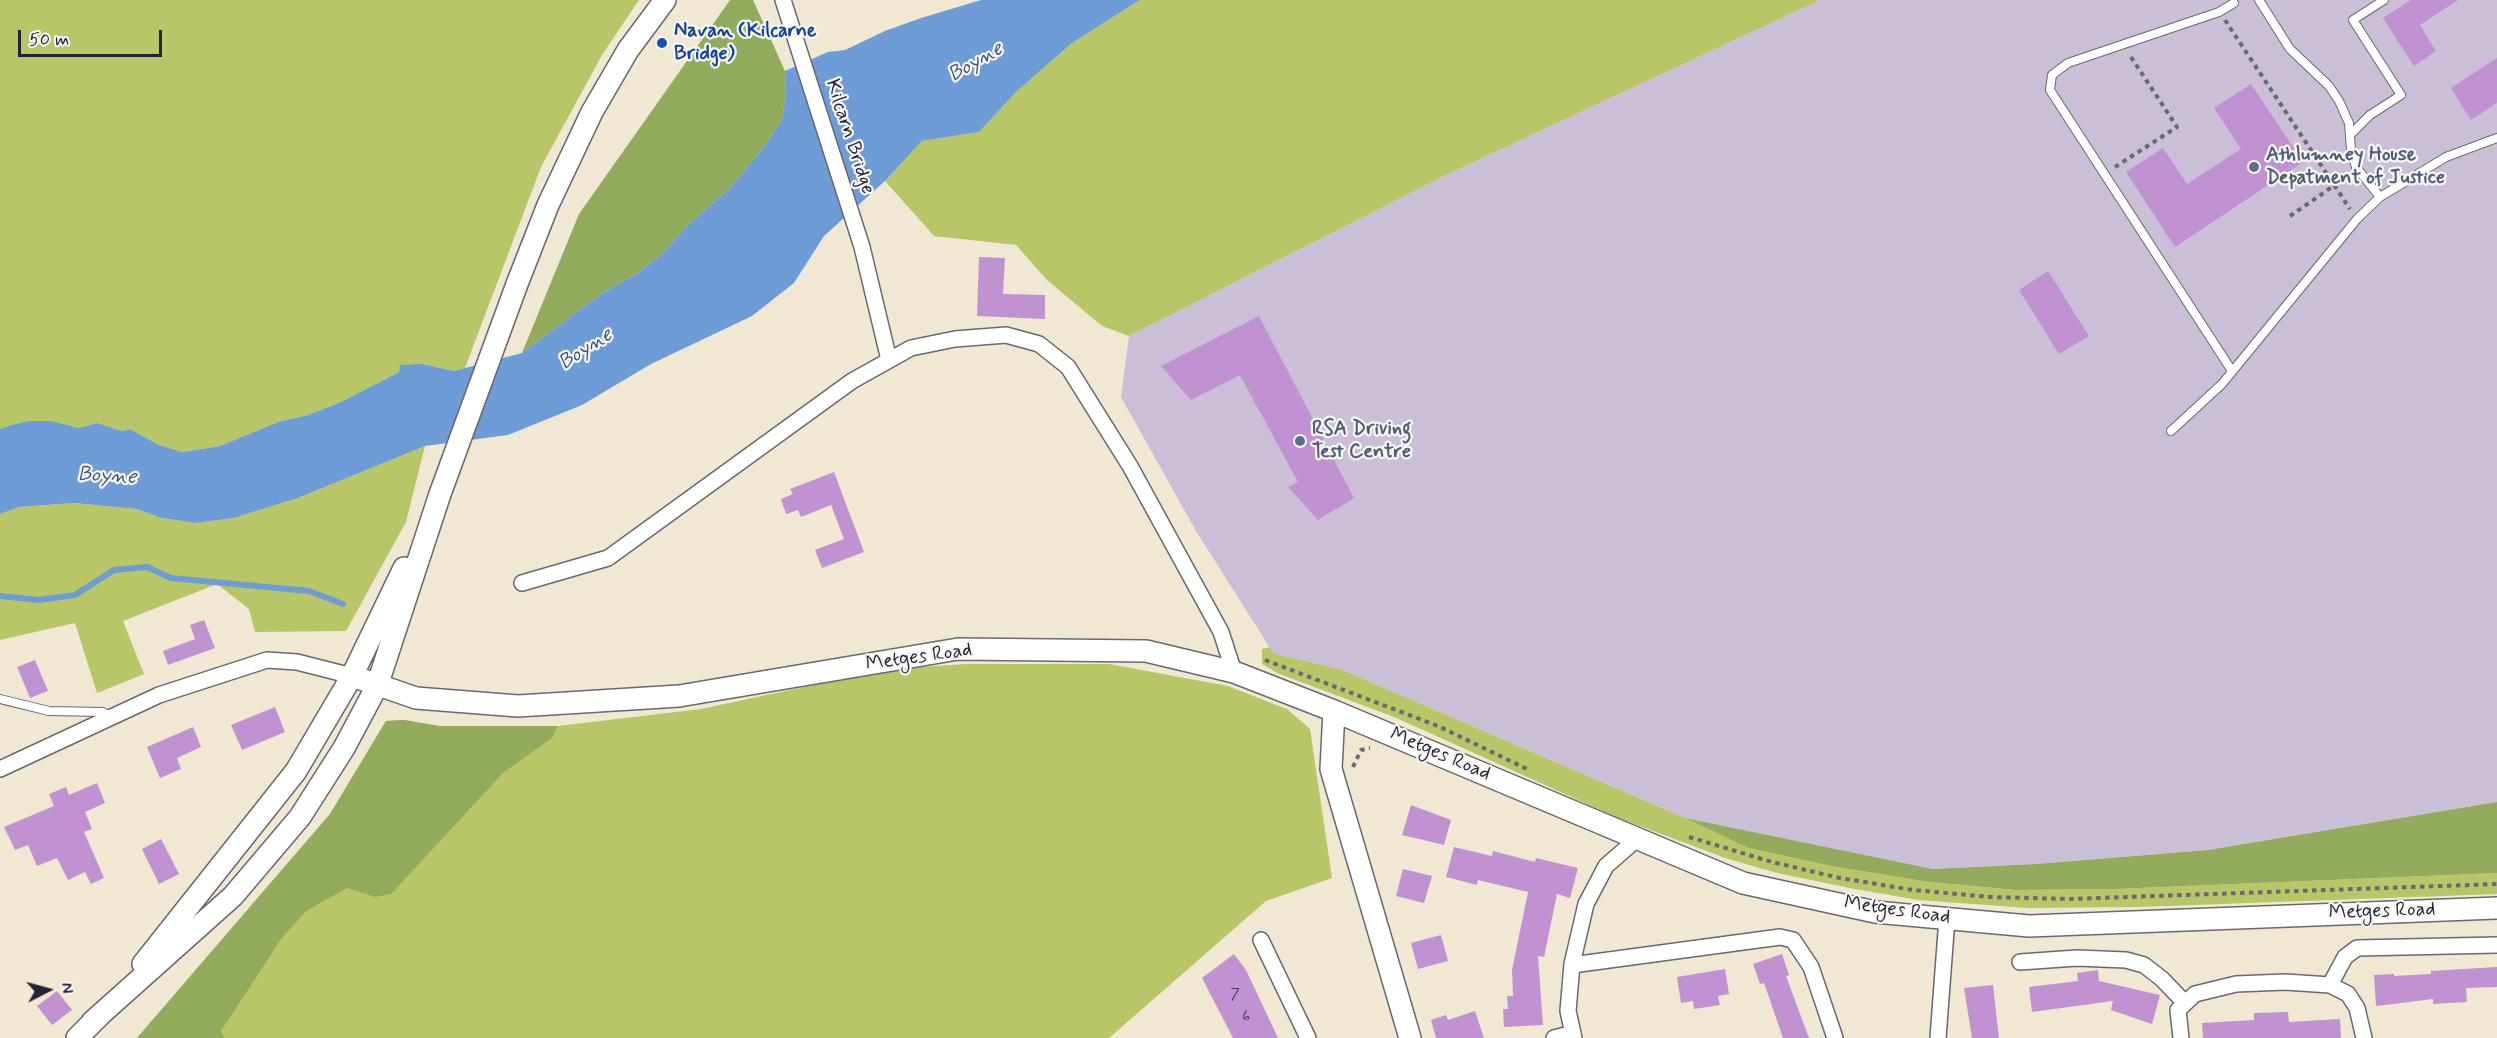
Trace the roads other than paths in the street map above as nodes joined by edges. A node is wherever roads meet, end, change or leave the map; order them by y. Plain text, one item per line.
1 (665, 0) edge
2 (783, 0) edge
3 (2259, 0) edge
4 (2384, 0) edge
5 (2234, 3) dead end
6 (2350, 135) junction
7 (2497, 138) edge
8 (2380, 196) junction
9 (889, 360) junction
10 (2232, 371) junction
11 (2171, 431) dead end
12 (440, 495) junction
13 (522, 583) dead end
14 (1234, 672) junction
15 (352, 676) junction
16 (377, 686) junction
17 (0, 699) edge
18 (1334, 711) junction
19 (112, 717) junction
20 (0, 769) edge
21 (1638, 838) junction
22 (2497, 908) edge
23 (1947, 918) junction
24 (1261, 940) dead end
25 (2497, 945) edge
26 (2020, 962) dead end
27 (1572, 965) junction
28 (2330, 985) junction
29 (2185, 1003) junction
30 (85, 1030) edge
31 (1573, 1036) edge
32 (1308, 1038) edge
33 (1410, 1038) edge
34 (1554, 1038) edge
35 (1835, 1038) edge
36 (1938, 1038) edge
37 (2181, 1038) edge
38 (2364, 1038) edge

1 - 12 street
2 - 9 street, Kilcarn Bridge
3 - 6 lane
4 - 6 lane
5 - 10 lane
6 - 8 lane
7 - 8 lane
8 - 10 lane
9 - 13 street
9 - 14 street
10 - 11 lane
12 - 15 street
12 - 16 street
14 - 16 street, Metges Road
14 - 18 street, Metges Road
15 - 16 street, Metges Road
15 - 19 street
15 - 30 street
16 - 30 street
17 - 19 lane
18 - 21 street, Metges Road
18 - 33 street
19 - 20 street
21 - 23 street, Metges Road
21 - 27 street
22 - 23 street, Metges Road
23 - 36 street
24 - 32 street
25 - 28 street
26 - 29 street
27 - 31 street
27 - 35 street
28 - 29 street
28 - 38 street
29 - 37 street
31 - 34 street

